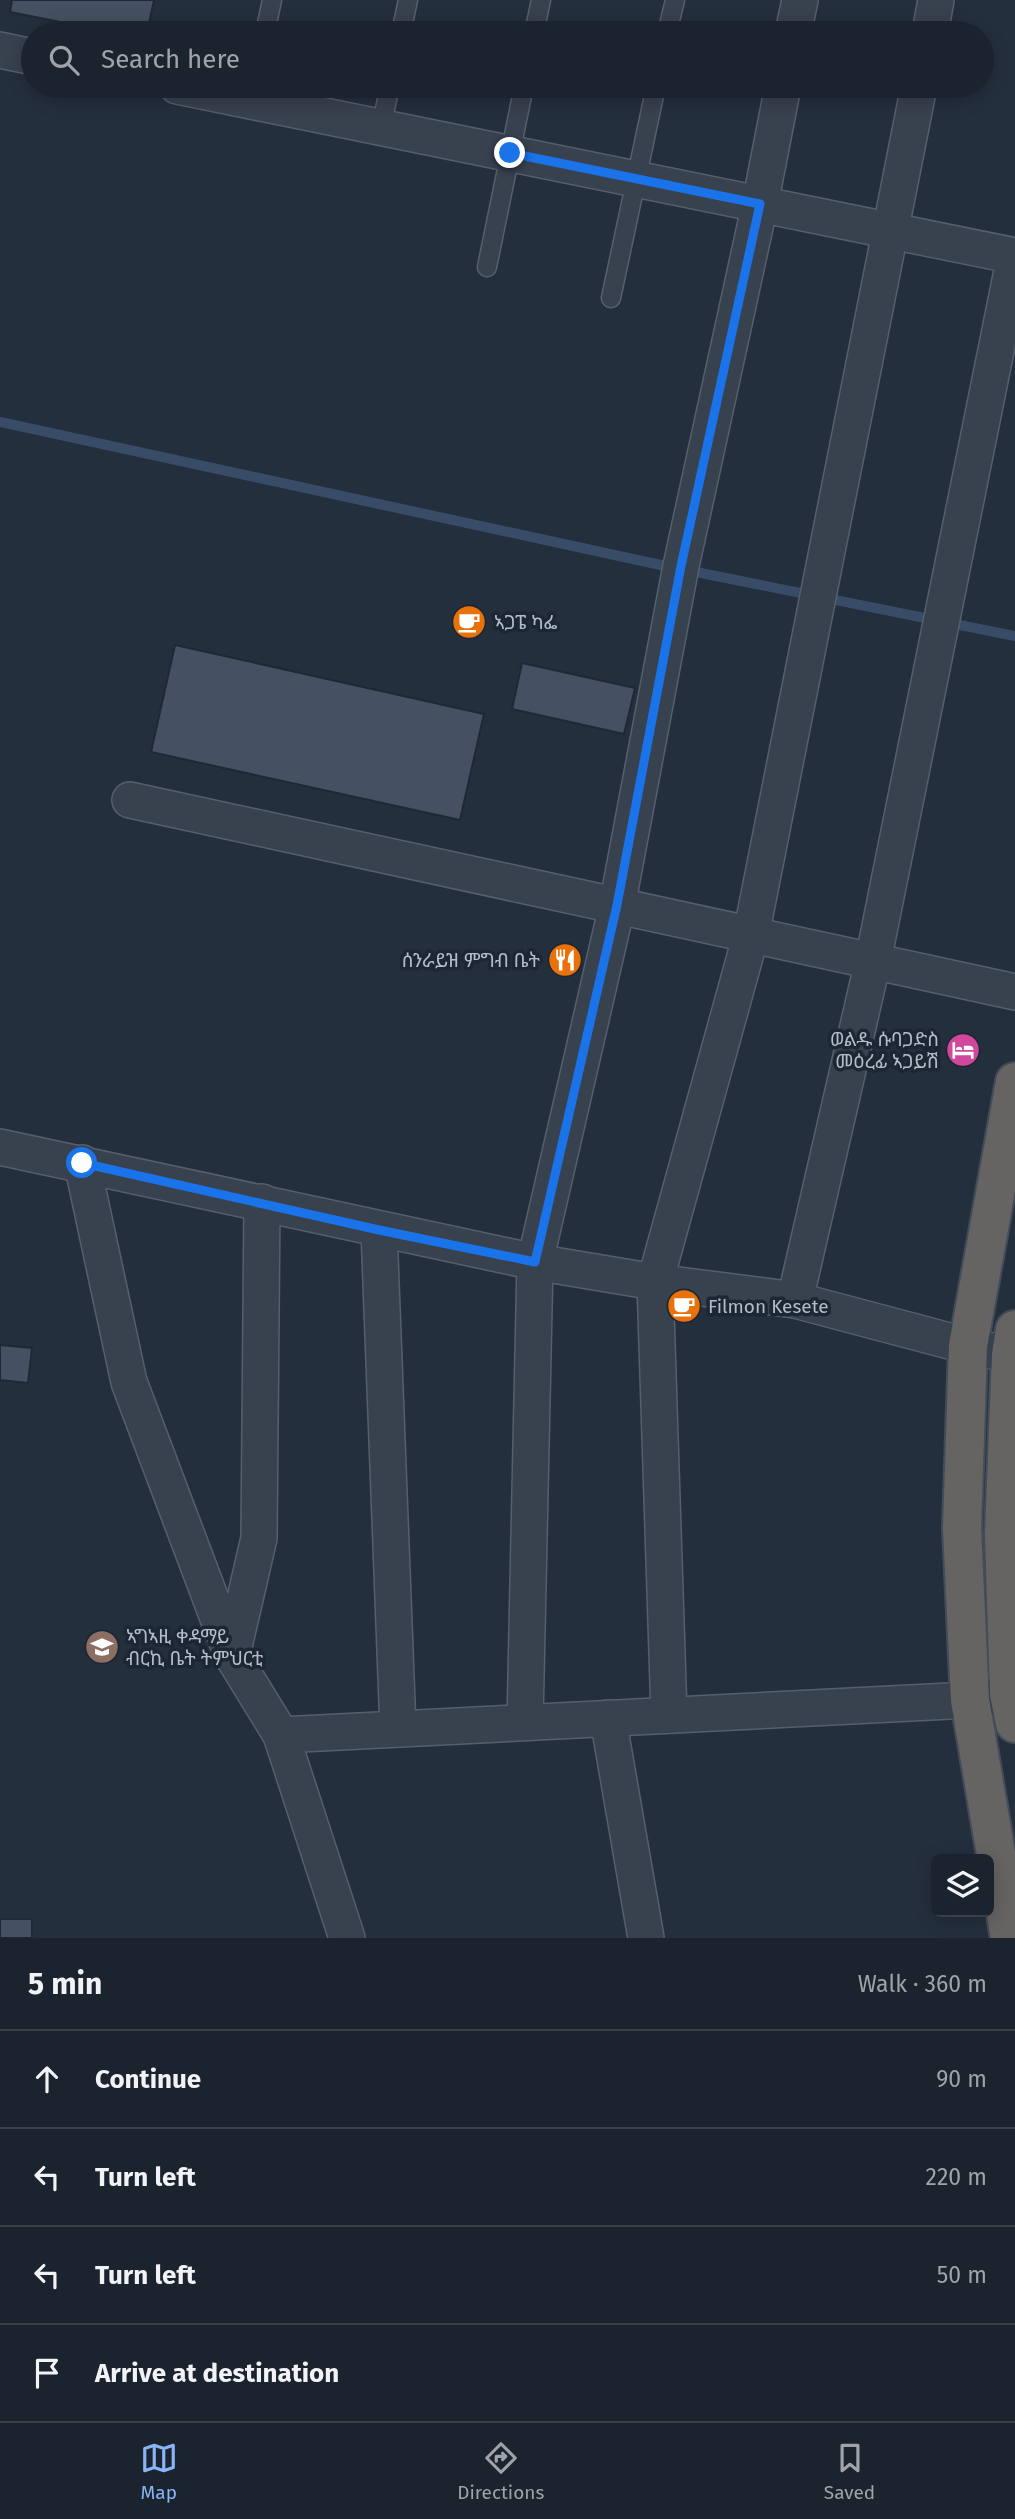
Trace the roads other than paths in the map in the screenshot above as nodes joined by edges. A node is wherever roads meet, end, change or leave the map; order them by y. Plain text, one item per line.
1 (272, 0) edge
2 (408, 0) edge
3 (541, 0) edge
4 (674, 0) edge
5 (800, 0) edge
6 (936, 0) edge
7 (268, 21) edge
8 (404, 21) edge
9 (537, 21) edge
10 (670, 21) edge
11 (796, 21) edge
12 (932, 21) edge
13 (0, 50) edge
14 (21, 54) edge
15 (272, 98) edge
16 (387, 98) edge
17 (521, 98) edge
18 (653, 98) edge
19 (781, 98) edge
20 (917, 98) edge
21 (381, 127) junction
22 (510, 153) junction
23 (636, 179) junction
24 (760, 204) junction
25 (891, 232) junction
26 (487, 267) dead end
27 (611, 298) dead end
28 (130, 800) dead end
29 (617, 905) junction
30 (751, 935) junction
31 (873, 961) junction
32 (1015, 992) edge
33 (1015, 1082) edge
34 (0, 1147) edge
35 (82, 1163) junction
36 (262, 1202) junction
37 (379, 1230) junction
38 (535, 1262) junction
39 (655, 1282) junction
40 (795, 1300) junction
41 (968, 1346) junction
42 (1014, 1347) edge
43 (232, 1655) junction
44 (970, 1700) junction
45 (1013, 1703) edge
46 (669, 1715) junction
47 (608, 1718) junction
48 (525, 1722) junction
49 (398, 1729) junction
50 (281, 1735) junction
51 (348, 1938) edge
52 (646, 1938) edge
53 (1010, 1938) edge

1 - 7 lane
2 - 8 lane
3 - 9 lane
4 - 10 lane
5 - 11 street
6 - 12 street
13 - 14 street
15 - 21 street
16 - 21 lane
17 - 22 lane
18 - 23 lane
19 - 24 street
20 - 25 street
21 - 22 street
22 - 23 street
22 - 26 lane
23 - 24 street
23 - 27 lane
24 - 25 street
24 - 29 street
25 - 30 street
25 - 31 street
28 - 29 street
29 - 30 street
29 - 38 street
30 - 31 street
30 - 39 street
31 - 32 street
31 - 40 street
33 - 41 highway
34 - 35 street
35 - 36 street
35 - 43 street
36 - 37 street
36 - 43 street
37 - 38 street
37 - 49 street
38 - 39 street
38 - 48 street
39 - 40 street
39 - 46 street
40 - 41 street
41 - 42 street
41 - 44 highway
42 - 45 highway
43 - 50 street
44 - 45 street
44 - 46 street
44 - 53 highway
46 - 47 street
47 - 48 street
47 - 52 street
48 - 49 street
49 - 50 street
50 - 51 street

